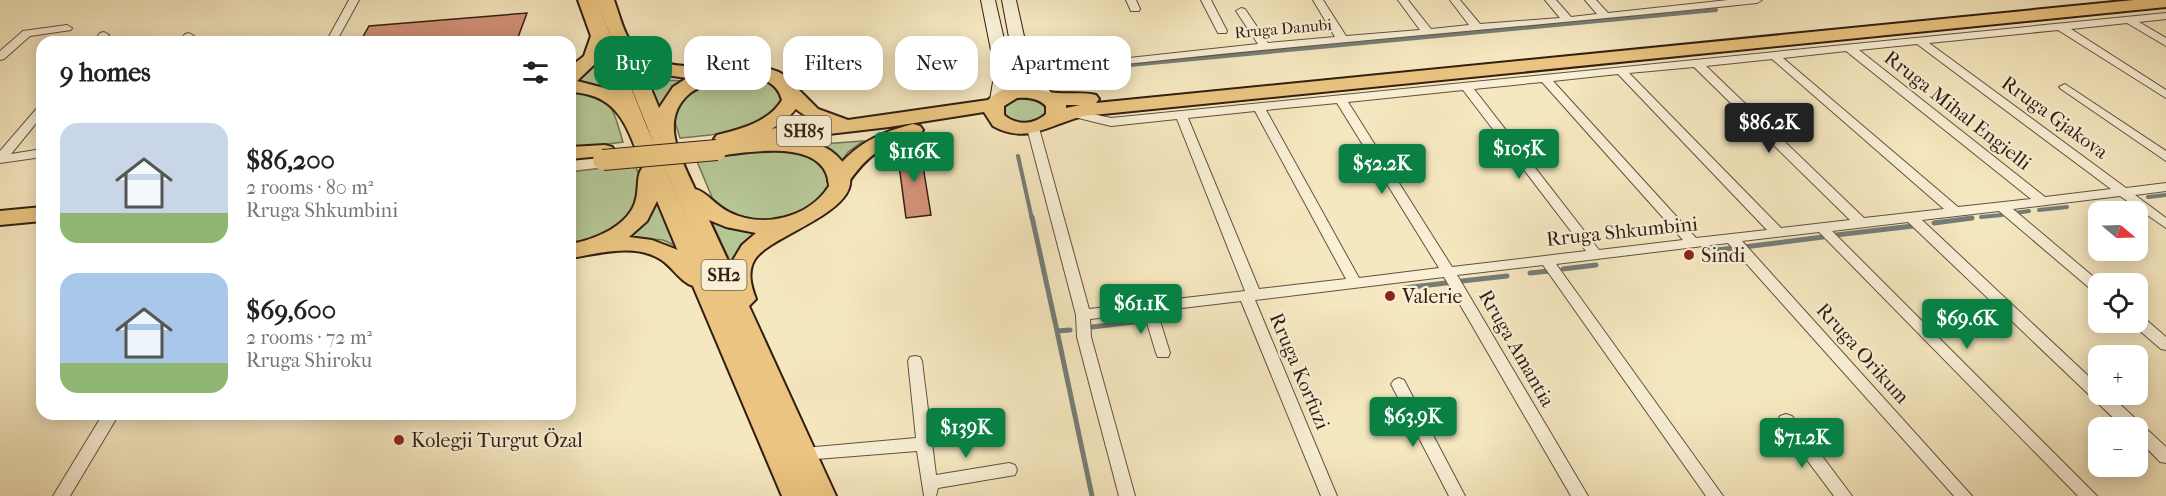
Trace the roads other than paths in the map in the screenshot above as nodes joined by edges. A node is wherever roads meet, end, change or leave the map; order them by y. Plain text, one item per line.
1 (354, 0) edge
2 (587, 0) edge
3 (605, 0) edge
4 (988, 0) edge
5 (1009, 0) edge
6 (1206, 0) edge
7 (1318, 0) edge
8 (1403, 0) edge
9 (1455, 0) edge
10 (1550, 0) edge
11 (1590, 0) edge
12 (1745, 0) edge
13 (1757, 0) edge
14 (2091, 0) edge
15 (2166, 2) edge
16 (1678, 3) edge
17 (1241, 11) dead end
18 (1605, 16) junction
19 (2166, 16) edge
20 (1568, 20) junction
21 (2129, 20) junction
22 (2061, 27) junction
23 (67, 28) dead end
24 (1477, 28) junction
25 (1222, 31) dead end
26 (1427, 31) junction
27 (334, 36) edge
28 (600, 36) edge
29 (618, 36) edge
30 (1016, 36) edge
31 (1342, 39) junction
32 (1921, 42) junction
33 (2166, 43) edge
34 (1265, 46) junction
35 (1849, 48) junction
36 (594, 52) edge
37 (0, 57) edge
38 (1776, 57) junction
39 (1131, 60) edge
40 (1697, 63) junction
41 (1621, 70) junction
42 (576, 72) edge
43 (771, 76) edge
44 (1545, 79) junction
45 (1466, 86) junction
46 (576, 87) edge
47 (2065, 87) dead end
48 (684, 89) edge
49 (621, 90) edge
50 (636, 90) edge
51 (1041, 90) edge
52 (792, 94) junction
53 (2166, 95) edge
54 (1341, 100) junction
55 (1055, 106) junction
56 (1259, 107) junction
57 (997, 109) junction
58 (631, 114) junction
59 (1181, 115) junction
60 (36, 116) edge
61 (890, 121) junction
62 (1033, 128) junction
63 (913, 130) junction
64 (714, 144) junction
65 (748, 147) junction
66 (36, 154) edge
67 (657, 154) junction
68 (2166, 157) edge
69 (581, 158) edge
70 (0, 159) edge
71 (681, 179) junction
72 (839, 181) junction
73 (2166, 187) edge
74 (2123, 192) junction
75 (2042, 201) junction
76 (36, 202) edge
77 (0, 205) edge
78 (2002, 207) junction
79 (1956, 213) junction
80 (36, 215) edge
81 (0, 218) edge
82 (1912, 218) junction
83 (1861, 222) junction
84 (2166, 224) edge
85 (790, 225) junction
86 (1822, 228) junction
87 (1778, 233) junction
88 (1731, 238) junction
89 (1694, 244) junction
90 (576, 248) edge
91 (576, 249) edge
92 (1596, 255) junction
93 (1546, 259) junction
94 (1449, 273) junction
95 (2088, 280) edge
96 (1355, 283) junction
97 (707, 295) junction
98 (1250, 295) junction
99 (1149, 308) junction
100 (1083, 315) junction
101 (2148, 330) edge
102 (2166, 345) edge
103 (1163, 353) dead end
104 (915, 362) dead end
105 (768, 372) junction
106 (1399, 384) dead end
107 (2088, 384) edge
108 (2111, 405) edge
109 (2123, 417) edge
110 (107, 420) edge
111 (1786, 420) dead end
112 (2148, 440) edge
113 (924, 444) junction
114 (804, 454) junction
115 (2166, 457) edge
116 (1009, 470) dead end
117 (61, 496) edge
118 (796, 496) edge
119 (822, 496) edge
120 (1127, 496) edge
121 (1329, 496) edge
122 (1456, 496) edge
123 (1580, 496) edge
124 (1715, 496) edge
125 (1844, 496) edge
126 (1964, 496) edge
127 (2089, 496) edge

1 - 27 street
2 - 28 main road, SH2
3 - 29 main road, SH2
4 - 57 main road
5 - 30 main road
6 - 25 street
7 - 31 street
8 - 26 street
9 - 24 street
10 - 20 street
11 - 18 street
12 - 13 street, Rruga Danubi
12 - 16 street, Rruga Danubi
14 - 55 main road
15 - 55 main road
16 - 18 street, Rruga Danubi
17 - 34 street
18 - 20 street, Rruga Danubi
19 - 21 street
20 - 24 street, Rruga Danubi
21 - 22 street
21 - 33 street
22 - 32 street
22 - 53 street
23 - 37 street
24 - 26 street, Rruga Danubi
26 - 31 street, Rruga Danubi
31 - 34 street, Rruga Danubi
32 - 35 street
32 - 74 street, Rruga Gjakova
34 - 39 street, Rruga Danubi
35 - 38 street
35 - 75 street, Rruga Mihal Engjelli
36 - 42 main road
38 - 40 street
38 - 79 street
40 - 41 street
40 - 83 street
41 - 44 street
41 - 87 street
43 - 52 main road
44 - 45 street
44 - 89 street
45 - 54 street
45 - 92 street
46 - 58 main road
47 - 68 street
48 - 67 main road
49 - 58 main road, SH2
50 - 67 main road, SH2
51 - 55 main road
52 - 61 main road
52 - 64 main road
54 - 56 street
54 - 94 street, Rruga Amantia
55 - 57 main road, SH85
55 - 59 street
55 - 62 main road
56 - 59 street
56 - 96 street
57 - 61 main road, SH85
57 - 62 main road, SH85
57 - 63 main road, SH85
58 - 67 main road, SH2
59 - 98 street, Rruga Korfuzi
60 - 70 street
61 - 64 main road, SH85
62 - 100 street
63 - 65 main road, SH85
63 - 72 main road
64 - 65 main road, SH85
64 - 69 main road, SH85, bridge
65 - 72 main road
66 - 70 street
67 - 71 main road, SH2
67 - 90 main road
67 - 97 main road, SH2
71 - 85 main road
71 - 105 main road, SH2
72 - 85 main road
73 - 74 street, Rruga Shkumbini
74 - 75 street, Rruga Shkumbini
74 - 84 street, Rruga Gjakova
75 - 78 street, Rruga Shkumbini
76 - 77 main road
78 - 79 street, Rruga Shkumbini
78 - 95 street
79 - 82 street, Rruga Shkumbini
80 - 81 main road
82 - 83 street, Rruga Shkumbini
82 - 107 street
83 - 86 street, Rruga Shkumbini
85 - 105 main road
86 - 87 street, Rruga Shkumbini
86 - 127 street
87 - 88 street, Rruga Shkumbini
88 - 89 street, Rruga Shkumbini
88 - 126 street, Rruga Orikum
89 - 92 street, Rruga Shkumbini
91 - 97 main road
92 - 93 street, Rruga Shkumbini
93 - 94 street, Rruga Shkumbini
93 - 124 street
94 - 96 street, Rruga Shkumbini
94 - 123 street, Rruga Amantia
96 - 98 street, Rruga Shkumbini
97 - 118 main road, SH2
98 - 99 street, Rruga Shkumbini
98 - 121 street, Rruga Korfuzi
99 - 100 street, Rruga Shkumbini
99 - 103 street
100 - 120 street
101 - 102 street
104 - 113 street
105 - 114 main road, SH2
106 - 122 street
108 - 109 street
110 - 117 street
111 - 125 street
112 - 115 street
113 - 114 street
113 - 116 street
114 - 119 main road, SH2

